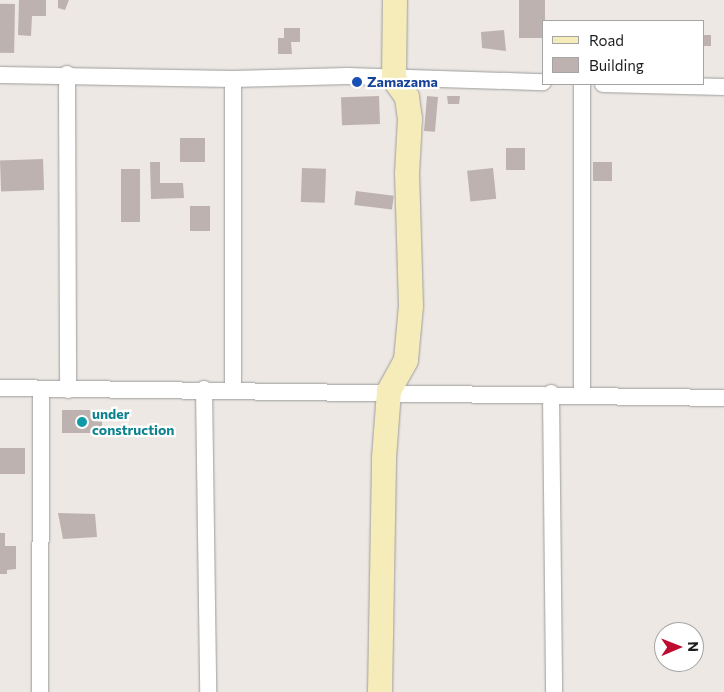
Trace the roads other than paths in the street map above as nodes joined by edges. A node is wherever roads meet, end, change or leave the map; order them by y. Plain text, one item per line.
1 (396, 0) edge
2 (67, 74) junction
3 (0, 75) edge
4 (232, 78) junction
5 (394, 79) junction
6 (542, 82) edge
7 (582, 85) edge
8 (644, 85) edge
9 (724, 87) edge
10 (0, 388) edge
11 (204, 388) junction
12 (233, 389) junction
13 (41, 390) junction
14 (68, 390) junction
15 (389, 391) junction
16 (551, 392) junction
17 (582, 393) junction
18 (724, 398) edge
19 (40, 692) edge
20 (208, 692) edge
21 (380, 692) edge
22 (554, 692) edge

1 - 5 street
2 - 3 street
2 - 4 street
2 - 14 street
4 - 5 street
4 - 12 street
5 - 6 street
5 - 15 street
7 - 17 street
8 - 9 street
10 - 13 street
11 - 12 street
11 - 14 street
11 - 20 street
12 - 15 street
13 - 14 street
13 - 19 street
15 - 16 street
15 - 21 street
16 - 17 street
16 - 22 street
17 - 18 street

